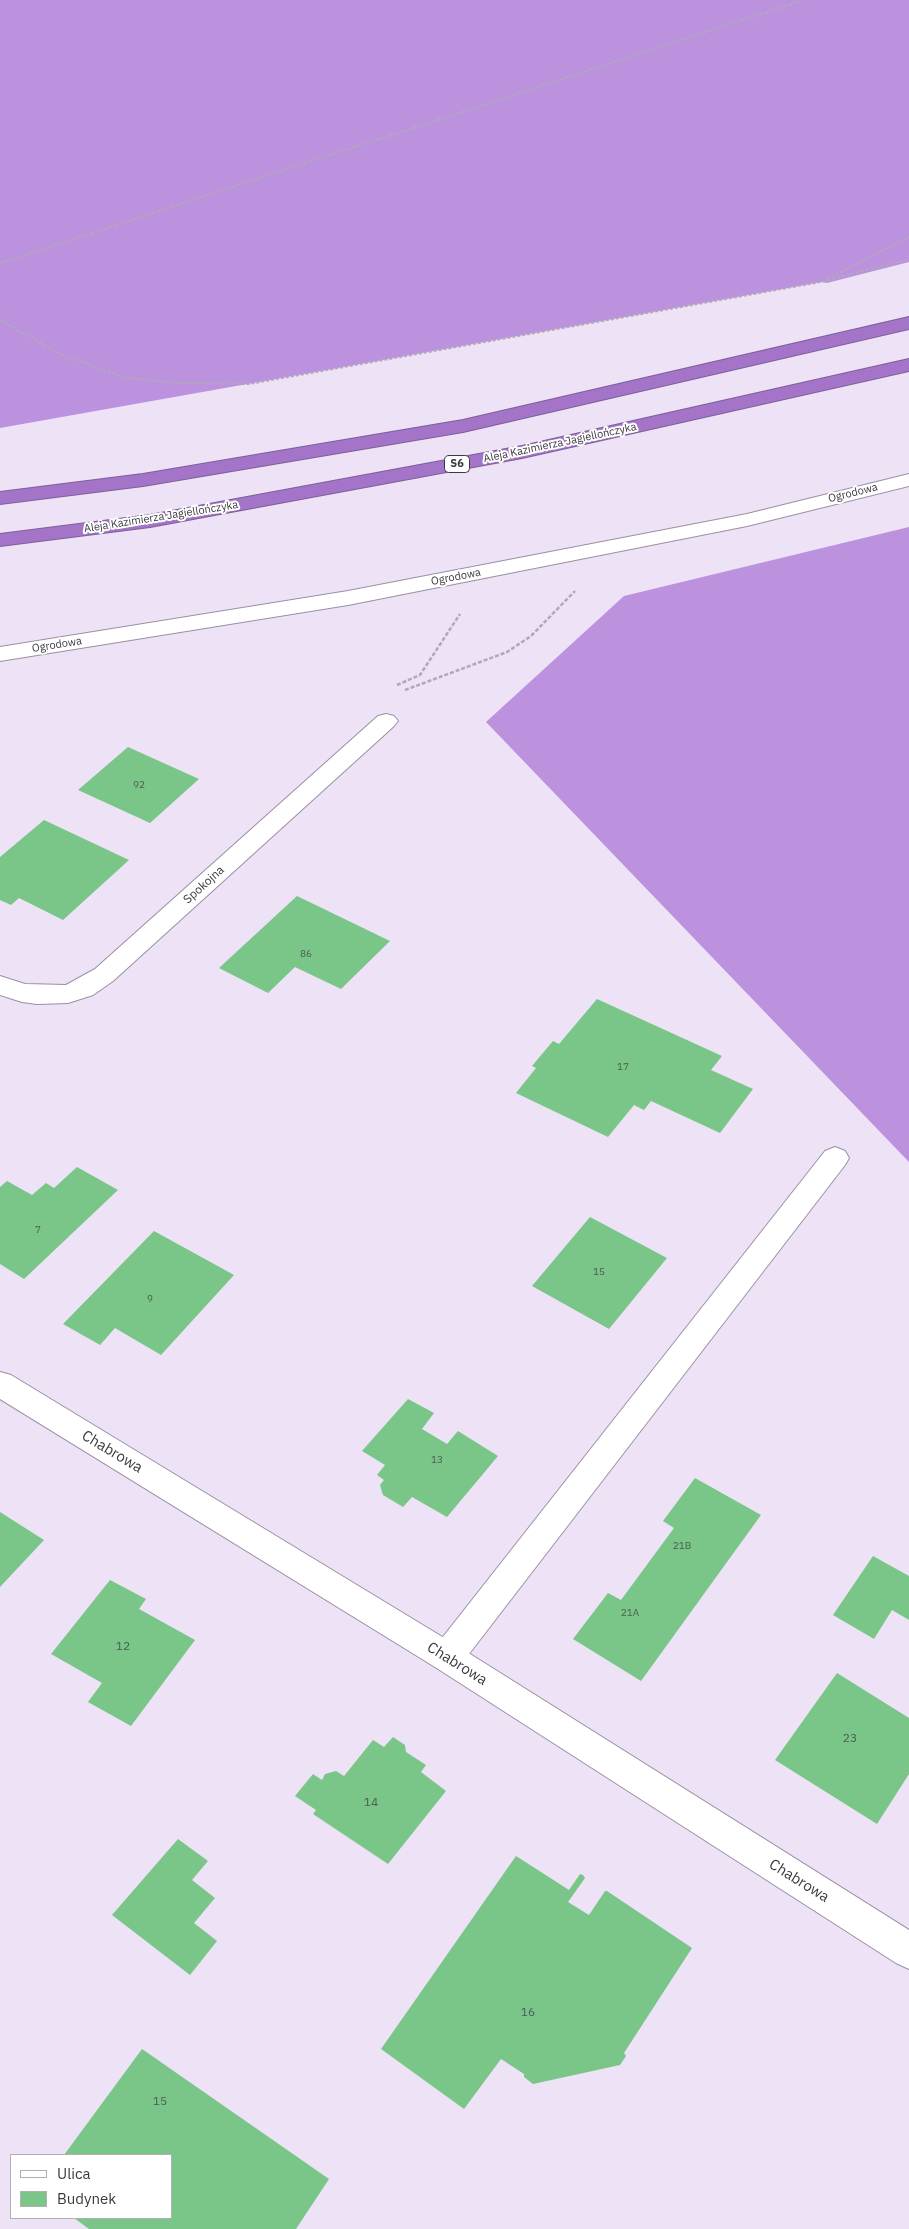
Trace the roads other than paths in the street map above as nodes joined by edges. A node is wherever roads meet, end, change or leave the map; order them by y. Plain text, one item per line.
1 (909, 323) edge
2 (909, 365) edge
3 (909, 480) edge
4 (0, 498) edge
5 (0, 540) edge
6 (0, 654) edge
7 (386, 722) dead end
8 (0, 985) edge
9 (835, 1158) dead end
10 (0, 1384) edge
11 (447, 1657) junction
12 (909, 1951) edge

1 - 4 highway
2 - 5 highway, Aleja Kazimierza Jagiellończyka / S6
3 - 6 street, Ogrodowa
7 - 8 street, Spokojna
9 - 11 street
10 - 11 street, Chabrowa
11 - 12 street, Chabrowa

